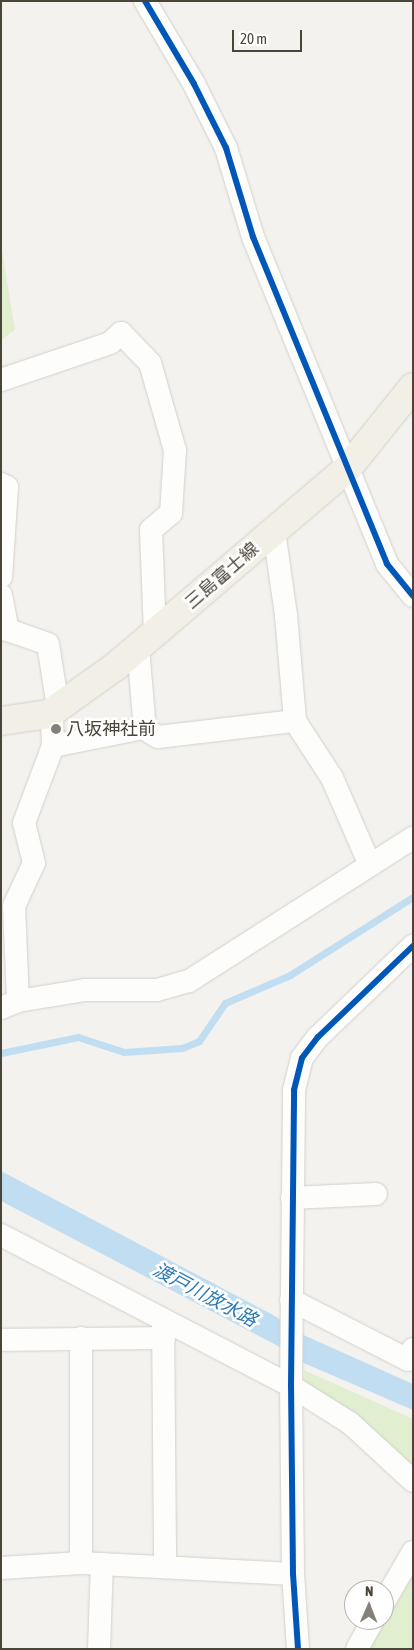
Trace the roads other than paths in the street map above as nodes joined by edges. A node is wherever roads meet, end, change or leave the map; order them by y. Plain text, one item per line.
1 (145, 1) edge
2 (1, 380) edge
3 (413, 387) edge
4 (347, 469) junction
5 (1, 484) edge
6 (274, 531) junction
7 (1, 577) edge
8 (1, 595) edge
9 (413, 596) edge
10 (146, 641) junction
11 (55, 709) junction
12 (1, 721) edge
13 (295, 721) junction
14 (145, 729) junction
15 (53, 746) junction
16 (413, 838) edge
17 (370, 865) junction
18 (8, 908) edge
19 (413, 946) edge
20 (10, 1004) edge
21 (376, 1194) dead end
22 (292, 1198) junction
23 (1, 1235) edge
24 (291, 1300) junction
25 (164, 1329) junction
26 (80, 1338) junction
27 (1, 1340) edge
28 (413, 1349) edge
29 (291, 1386) junction
30 (413, 1481) edge
31 (413, 1552) edge
32 (91, 1564) junction
33 (165, 1567) junction
34 (1, 1568) edge
35 (293, 1574) junction
36 (394, 1585) edge
37 (367, 1630) edge
38 (99, 1649) edge
39 (298, 1649) edge
40 (356, 1649) edge

1 - 4 street
2 - 10 street
3 - 4 main road, 三島富士線
4 - 6 main road, 三島富士線
4 - 9 street
5 - 7 street
6 - 10 main road, 三島富士線
6 - 13 street
8 - 11 street
10 - 11 main road, 三島富士線
10 - 14 street
11 - 12 main road, 三島富士線
11 - 15 street
13 - 14 street
13 - 17 street
14 - 15 street
15 - 18 street
16 - 17 street
17 - 20 street
18 - 20 street
19 - 22 street
21 - 22 street
22 - 24 street
23 - 25 street
24 - 28 street
24 - 29 street
25 - 26 street
25 - 29 street
25 - 33 street
26 - 27 street
26 - 32 street
29 - 30 street
29 - 35 street
31 - 36 street
32 - 33 street
32 - 34 street
32 - 38 street
33 - 35 street
35 - 39 street
37 - 40 street

